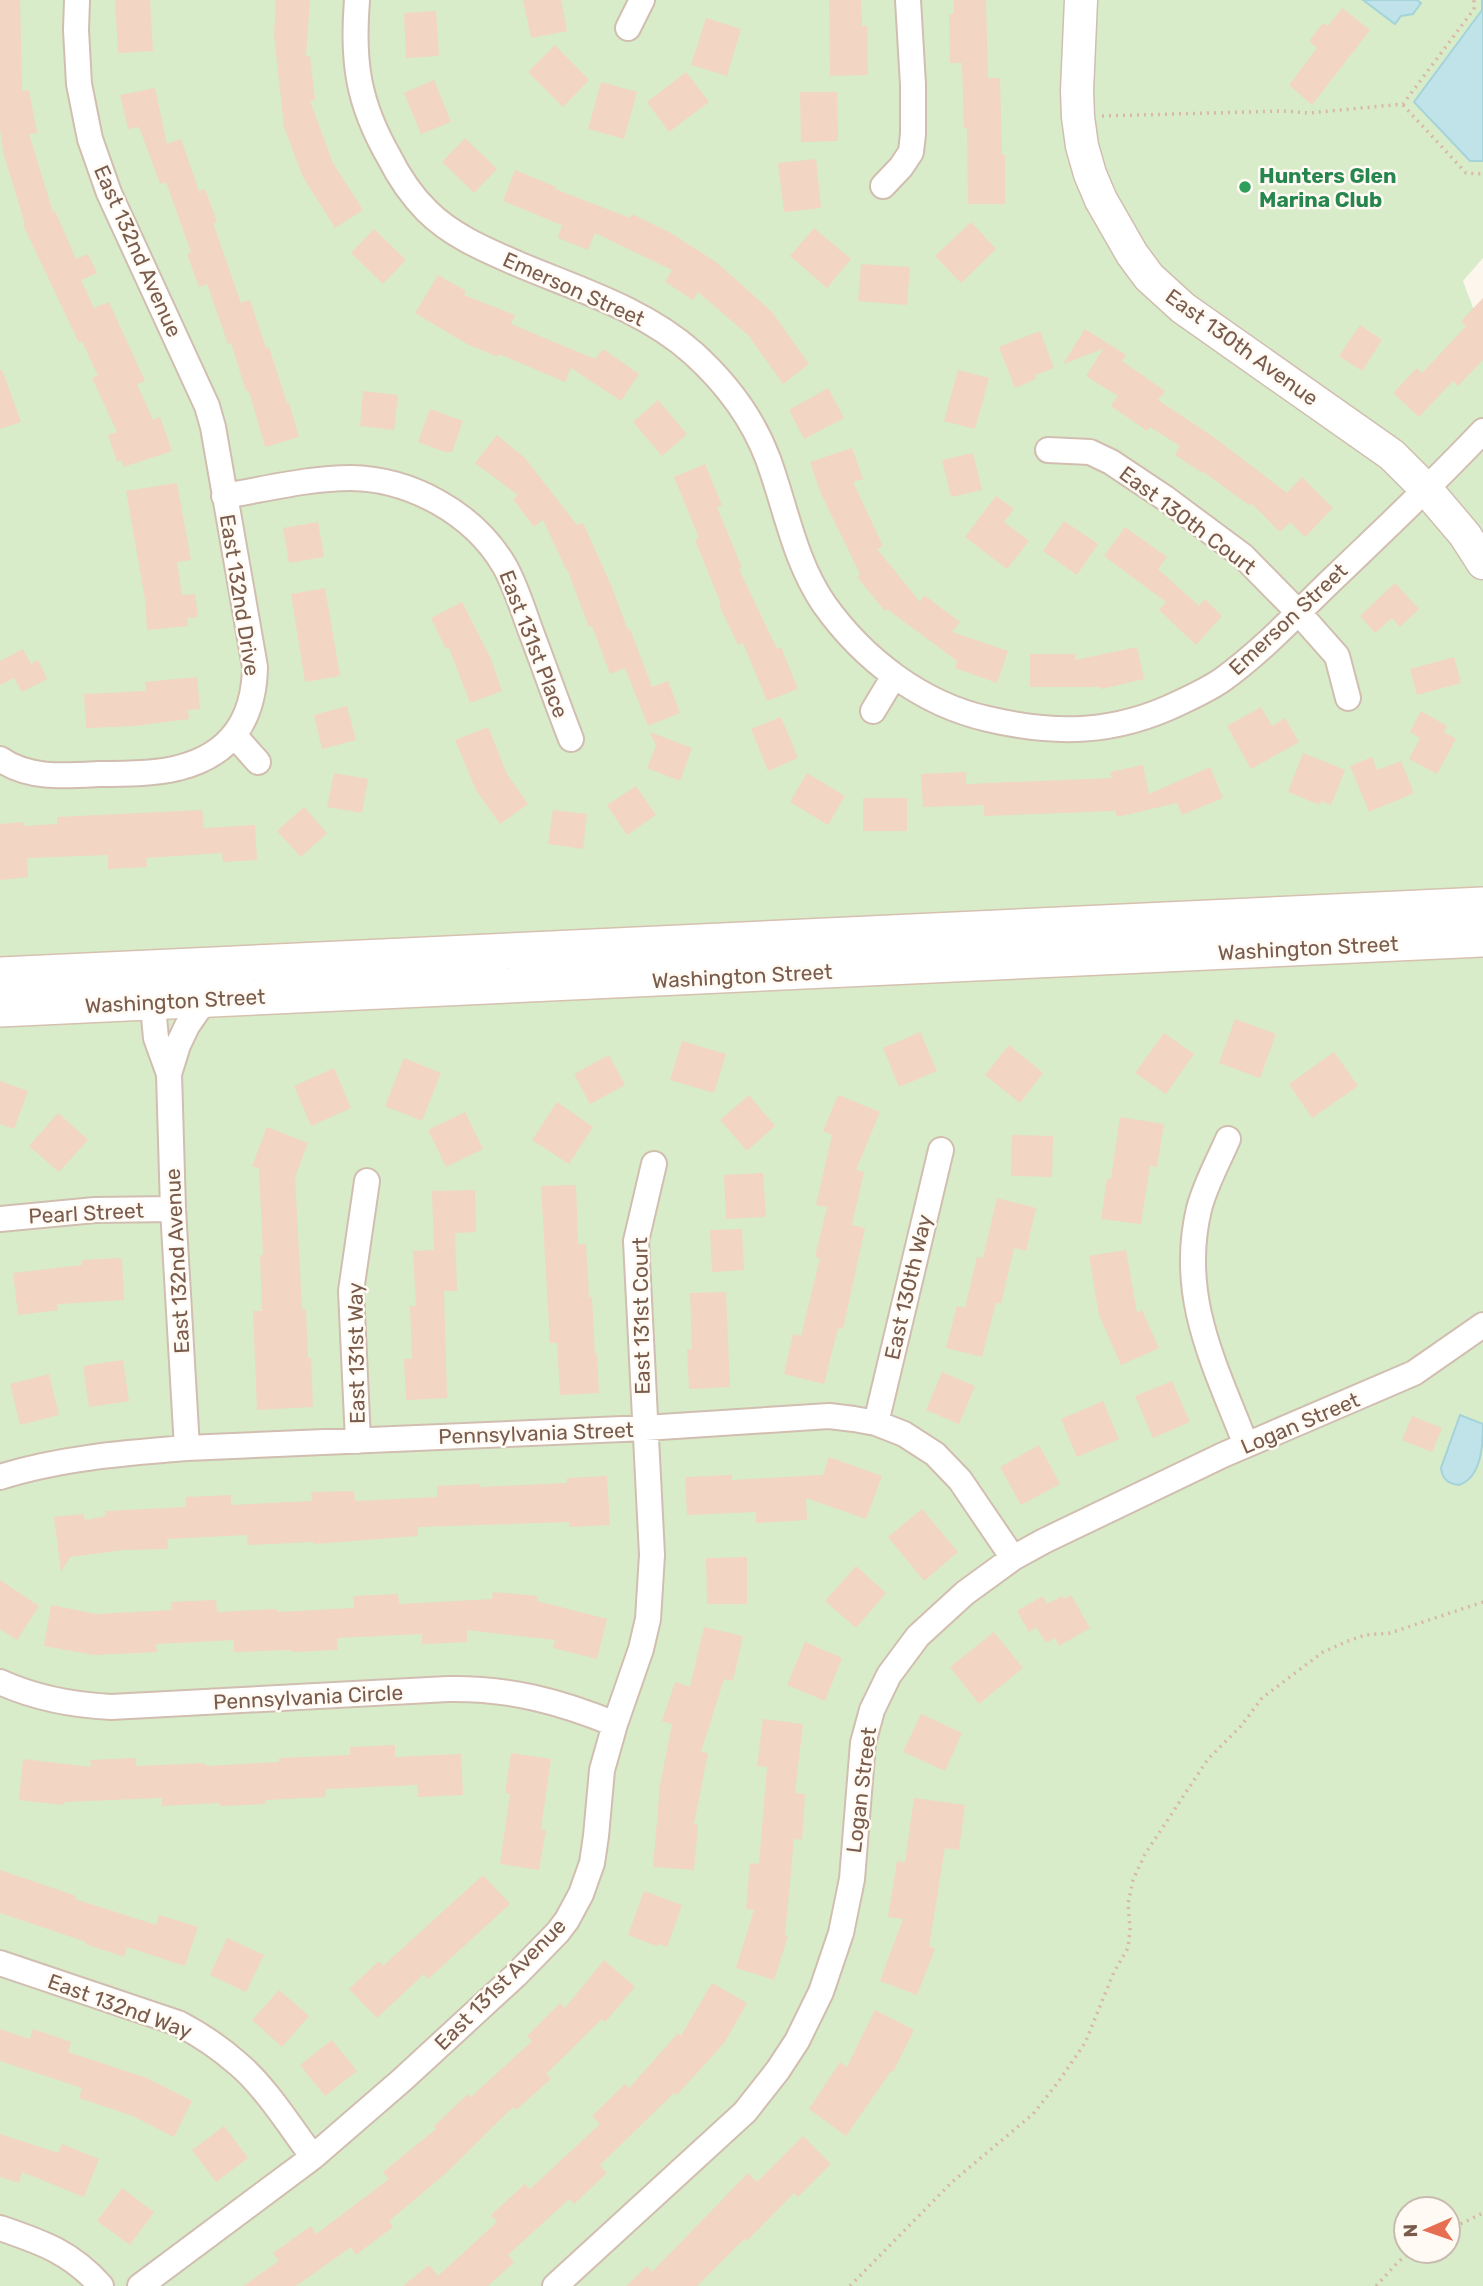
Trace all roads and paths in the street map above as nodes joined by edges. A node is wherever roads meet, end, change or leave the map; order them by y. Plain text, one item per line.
1 (77, 0) edge
2 (357, 0) edge
3 (642, 0) edge
4 (908, 0) edge
5 (1081, 0) edge
6 (1474, 0) edge
7 (628, 28) dead end
8 (1403, 104) junction
9 (1100, 116) dead end
10 (1483, 174) edge
11 (883, 186) dead end
12 (1483, 430) edge
13 (1048, 450) dead end
14 (1426, 489) junction
15 (224, 496) junction
16 (1483, 563) edge
17 (1298, 612) junction
18 (894, 676) junction
19 (1348, 698) dead end
20 (873, 710) dead end
21 (234, 736) junction
22 (571, 739) dead end
23 (0, 759) edge
24 (258, 762) dead end
25 (1483, 905) edge
26 (1483, 939) edge
27 (150, 968) junction
28 (0, 975) edge
29 (210, 999) junction
30 (152, 1002) junction
31 (0, 1009) edge
32 (169, 1074) junction
33 (1228, 1139) dead end
34 (941, 1150) dead end
35 (654, 1164) dead end
36 (366, 1181) dead end
37 (173, 1209) junction
38 (0, 1219) edge
39 (1483, 1325) edge
40 (876, 1423) junction
41 (645, 1428) junction
42 (358, 1441) junction
43 (1246, 1445) junction
44 (187, 1448) junction
45 (0, 1477) edge
46 (1013, 1558) junction
47 (1483, 1602) edge
48 (0, 1682) edge
49 (615, 1724) junction
50 (0, 1963) edge
51 (313, 2157) junction
52 (1483, 2213) edge
53 (1462, 2223) edge
54 (0, 2228) edge
55 (1395, 2265) edge
56 (101, 2286) edge
57 (140, 2286) edge
58 (555, 2286) edge
59 (850, 2286) edge
60 (1376, 2286) edge

1 - 15 street, East 132nd Avenue
2 - 18 street, Emerson Street
3 - 7 street
4 - 11 street
5 - 14 street, East 130th Avenue
6 - 8 path
8 - 9 path
8 - 10 path
12 - 14 street, Emerson Street
13 - 17 street, East 130th Court
14 - 16 street, East 130th Avenue
14 - 17 street, Emerson Street
15 - 21 street, East 132nd Drive
15 - 22 street, East 131st Place
17 - 18 street, Emerson Street
17 - 19 street, East 130th Court
18 - 20 street
21 - 23 street, East 132nd Drive
21 - 24 street
25 - 27 main road, Washington Street
26 - 29 main road, Washington Street
27 - 28 main road, Washington Street
27 - 30 street, East 132nd Avenue
29 - 30 main road, Washington Street
29 - 32 street, East 132nd Avenue
30 - 31 main road, Washington Street
30 - 32 street, East 132nd Avenue
32 - 37 street, East 132nd Avenue
33 - 43 street
34 - 40 street, East 130th Way
35 - 41 street, East 131st Court
36 - 42 street, East 131st Way
37 - 38 street, Pearl Street
37 - 44 street, East 132nd Avenue
39 - 43 street, Logan Street
40 - 41 street, Pennsylvania Street
40 - 46 street, Pennsylvania Street
41 - 42 street, Pennsylvania Street
41 - 49 street, East 131st Avenue
42 - 44 street, Pennsylvania Street
43 - 46 street, Logan Street
44 - 45 street, Pennsylvania Street
46 - 58 street, Logan Street
47 - 59 path
48 - 49 street, Pennsylvania Circle
49 - 51 street, East 131st Avenue
50 - 51 street, East 132nd Way
51 - 57 street, East 131st Avenue
52 - 53 path
54 - 56 street
55 - 60 path

